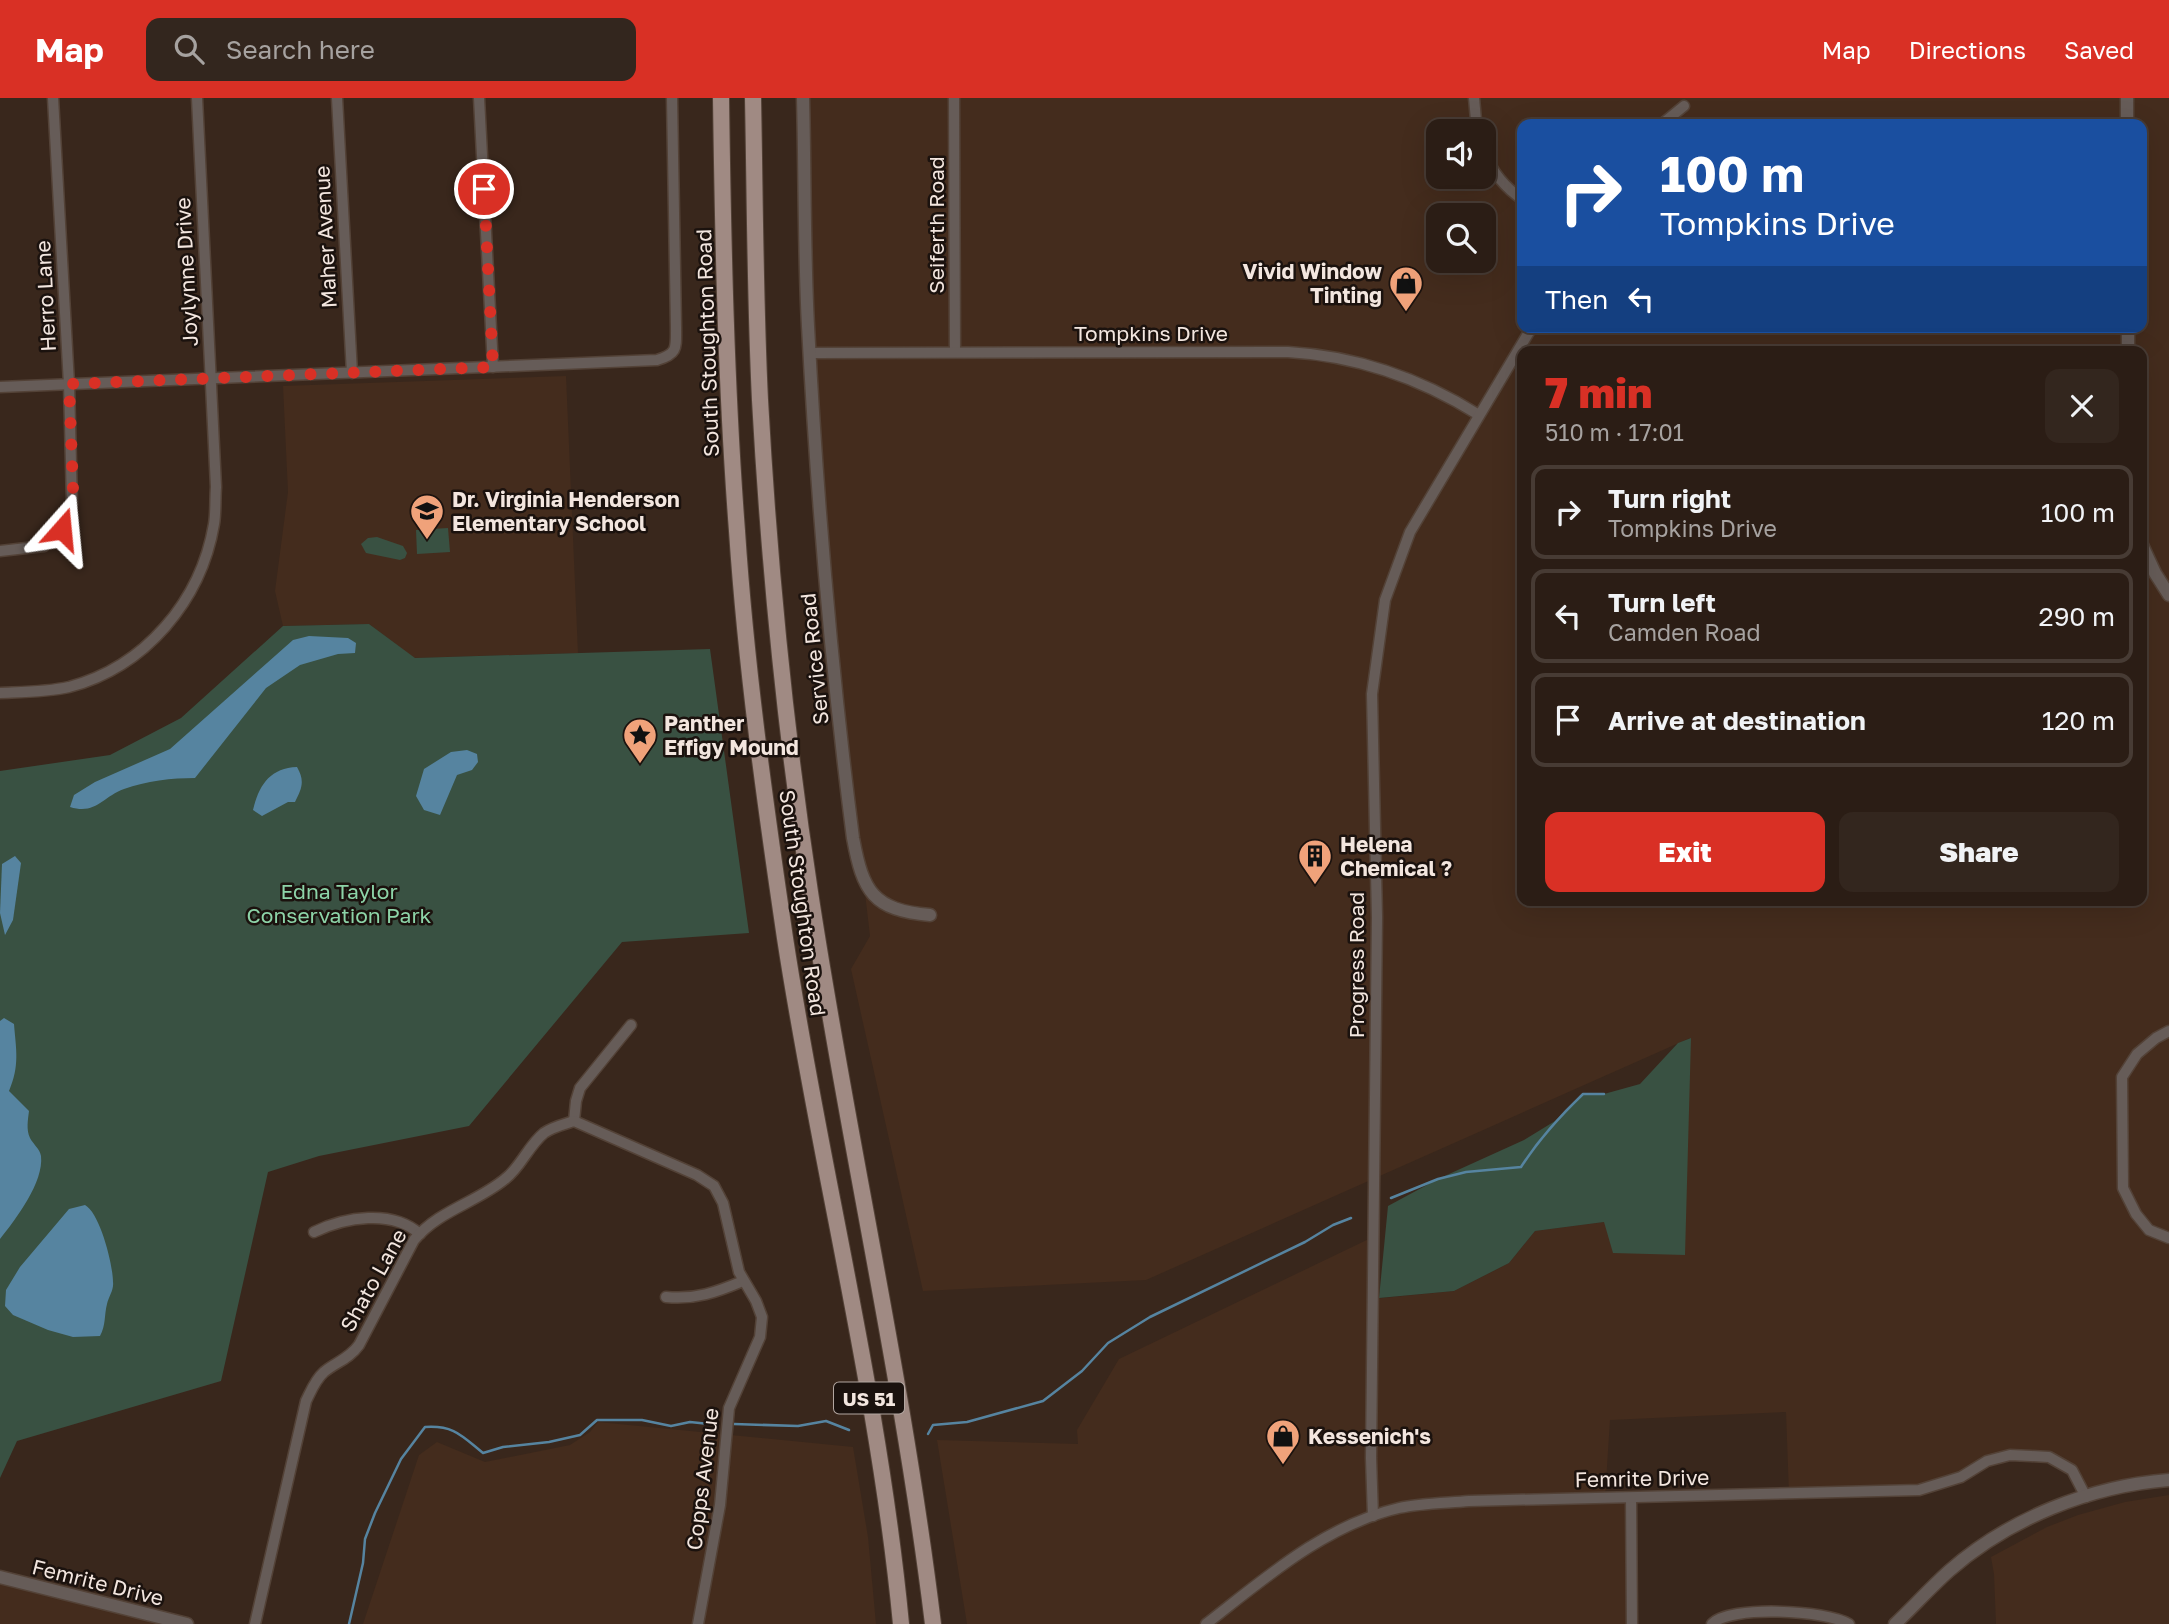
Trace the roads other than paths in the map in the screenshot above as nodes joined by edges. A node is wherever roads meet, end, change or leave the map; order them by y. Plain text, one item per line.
1 (53, 98) edge
2 (197, 98) edge
3 (337, 98) edge
4 (479, 98) edge
5 (672, 98) edge
6 (721, 98) edge
7 (753, 98) edge
8 (803, 98) edge
9 (954, 98) edge
10 (1474, 98) edge
11 (2127, 98) edge
12 (1684, 106) dead end
13 (1475, 119) edge
14 (1667, 119) edge
15 (2127, 119) edge
16 (1496, 175) edge
17 (1517, 196) edge
18 (955, 352) junction
19 (1517, 352) edge
20 (811, 353) junction
21 (493, 367) junction
22 (352, 373) junction
23 (211, 380) junction
24 (69, 384) junction
25 (0, 387) edge
26 (1479, 415) junction
27 (0, 551) edge
28 (2147, 556) edge
29 (2169, 595) edge
30 (0, 694) edge
31 (930, 915) dead end
32 (631, 1025) dead end
33 (2169, 1031) edge
34 (574, 1121) junction
35 (314, 1232) dead end
36 (420, 1234) junction
37 (2169, 1238) edge
38 (743, 1281) junction
39 (667, 1297) dead end
40 (2169, 1480) edge
41 (2086, 1497) junction
42 (1631, 1498) junction
43 (1373, 1516) junction
44 (0, 1577) edge
45 (187, 1624) edge
46 (255, 1624) edge
47 (698, 1624) edge
48 (901, 1624) edge
49 (933, 1624) edge
50 (1206, 1624) edge
51 (1632, 1624) edge
52 (1712, 1624) edge
53 (1849, 1624) edge
54 (1895, 1624) edge

1 - 24 street, Herro Lane
2 - 23 street, Joylynne Drive
3 - 22 street, Maher Avenue
4 - 21 street
5 - 21 street
6 - 48 main road, South Stoughton Road / US 51
7 - 49 main road, South Stoughton Road / US 51
8 - 20 street, Service Road
9 - 18 street, Seiferth Road
10 - 13 street
11 - 15 street
12 - 14 street
16 - 17 street
18 - 20 street, Tompkins Drive
18 - 26 street, Tompkins Drive
19 - 26 street, Progress Road
20 - 31 street, Service Road
21 - 22 street
22 - 23 street
23 - 24 street
23 - 30 street, Joylynne Drive
24 - 25 street
24 - 27 street, Herro Lane
26 - 43 street, Progress Road
28 - 29 street
32 - 34 street
33 - 37 street
34 - 36 street, Shato Lane
34 - 38 street, Copps Avenue
35 - 36 street
36 - 46 street, Shato Lane
38 - 39 street
38 - 47 street, Copps Avenue
40 - 41 street
41 - 42 street, Femrite Drive
41 - 54 street
42 - 43 street, Femrite Drive
42 - 51 street
43 - 50 street, Femrite Drive
44 - 45 street, Femrite Drive
52 - 53 street

